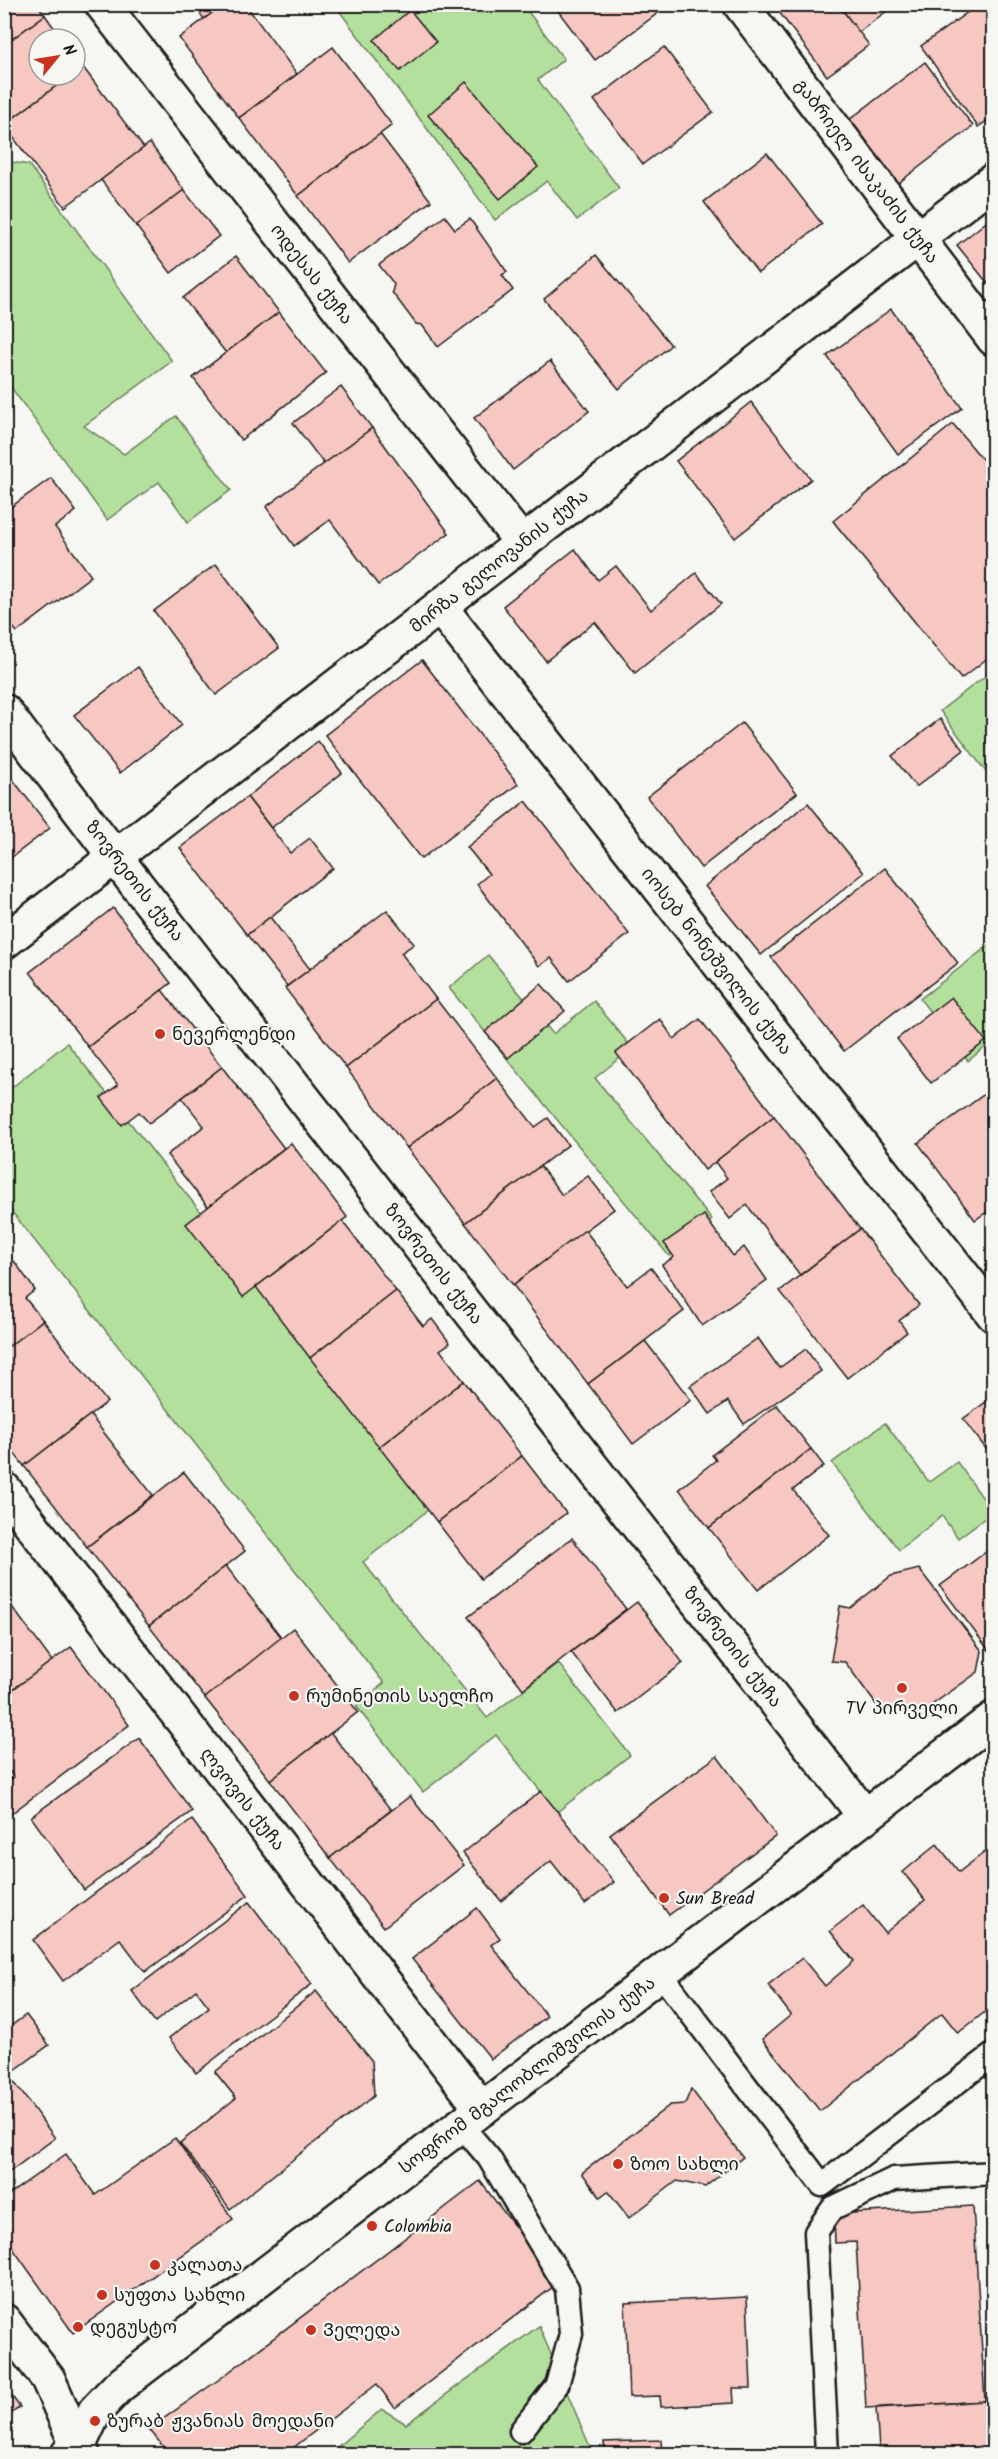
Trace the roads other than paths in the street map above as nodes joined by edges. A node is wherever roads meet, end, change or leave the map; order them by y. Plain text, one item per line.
1 (102, 4) edge
2 (740, 4) edge
3 (993, 180) edge
4 (918, 238) junction
5 (993, 339) edge
6 (522, 543) junction
7 (440, 607) junction
8 (4, 711) edge
9 (115, 857) junction
10 (4, 942) edge
11 (993, 1315) edge
12 (4, 1489) edge
13 (990, 1729) edge
14 (865, 1816) junction
15 (660, 1973) junction
16 (993, 2054) edge
17 (471, 2117) junction
18 (993, 2173) edge
19 (4, 2321) edge
20 (521, 2431) dead end
21 (76, 2452) edge
22 (827, 2454) edge

1 - 6 street, ოდესას ქუჩა
2 - 4 street, გაბრიელ ისაკაძის ქუჩა
3 - 4 street, მირზა გელოვანის ქუჩა
4 - 5 street, გაბრიელ ისაკაძის ქუჩა
4 - 6 street, მირზა გელოვანის ქუჩა
6 - 7 street, მირზა გელოვანის ქუჩა
7 - 9 street, მირზა გელოვანის ქუჩა
7 - 11 street, იოსებ ნონეშვილის ქუჩა
8 - 9 street, ზოვრეთის ქუჩა
9 - 10 street, მირზა გელოვანის ქუჩა
9 - 14 street, ზოვრეთის ქუჩა
12 - 17 street, ლვოვის ქუჩა
13 - 14 street, სოფრომ მგალობლიშვილის ქუჩა
14 - 15 street, სოფრომ მგალობლიშვილის ქუჩა
15 - 16 lane
15 - 17 street, სოფრომ მგალობლიშვილის ქუჩა
17 - 20 lane
17 - 21 street, სოფრომ მგალობლიშვილის ქუჩა
18 - 22 lane
19 - 21 street

